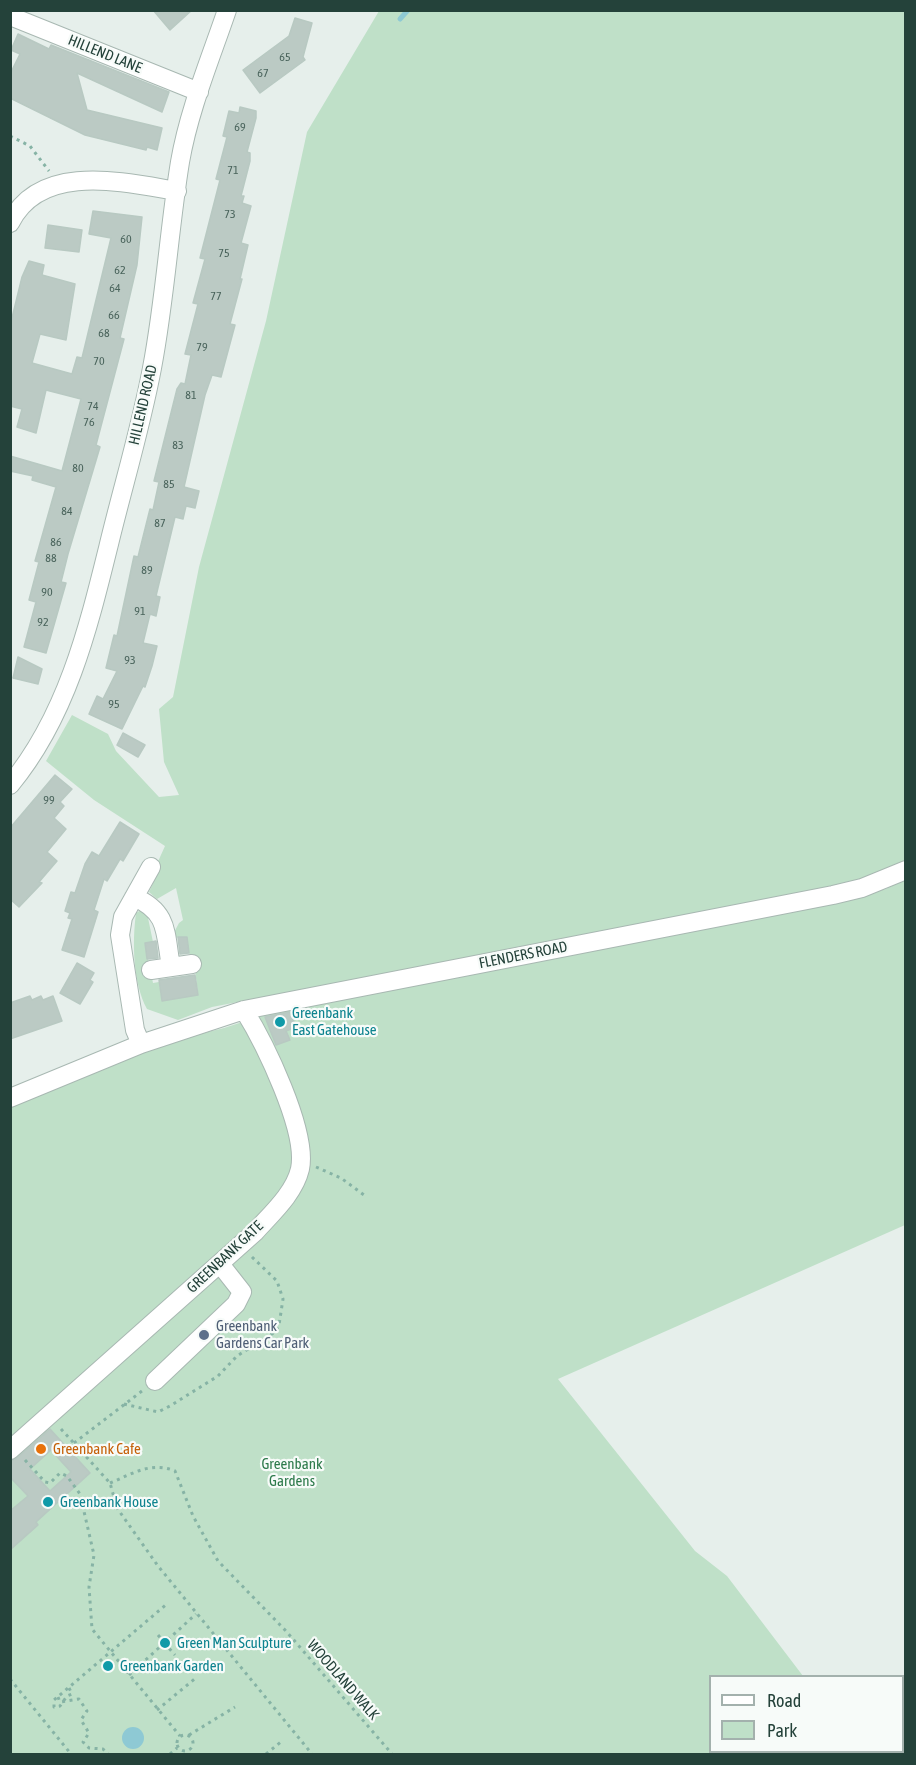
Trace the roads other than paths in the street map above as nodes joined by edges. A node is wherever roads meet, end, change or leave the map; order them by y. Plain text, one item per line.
1 (227, 10) edge
2 (10, 16) edge
3 (199, 92) junction
4 (177, 191) junction
5 (10, 223) edge
6 (10, 784) edge
7 (150, 867) dead end
8 (906, 870) edge
9 (134, 897) junction
10 (192, 964) dead end
11 (171, 967) junction
12 (151, 970) dead end
13 (244, 1010) junction
14 (141, 1044) junction
15 (10, 1098) edge
16 (220, 1264) junction
17 (155, 1381) road end
18 (12, 1449) edge

1 - 3 street, HILLEND ROAD
2 - 3 street, HILLEND LANE
3 - 4 street, HILLEND ROAD
4 - 5 street
4 - 6 street, HILLEND ROAD
7 - 9 street
8 - 13 street, FLENDERS ROAD
9 - 11 street
9 - 14 street
10 - 11 street
11 - 12 street
13 - 14 street, FLENDERS ROAD
13 - 16 street, GREENBANK GATE
14 - 15 street, FLENDERS ROAD
16 - 17 street
16 - 18 street, GREENBANK GATE

